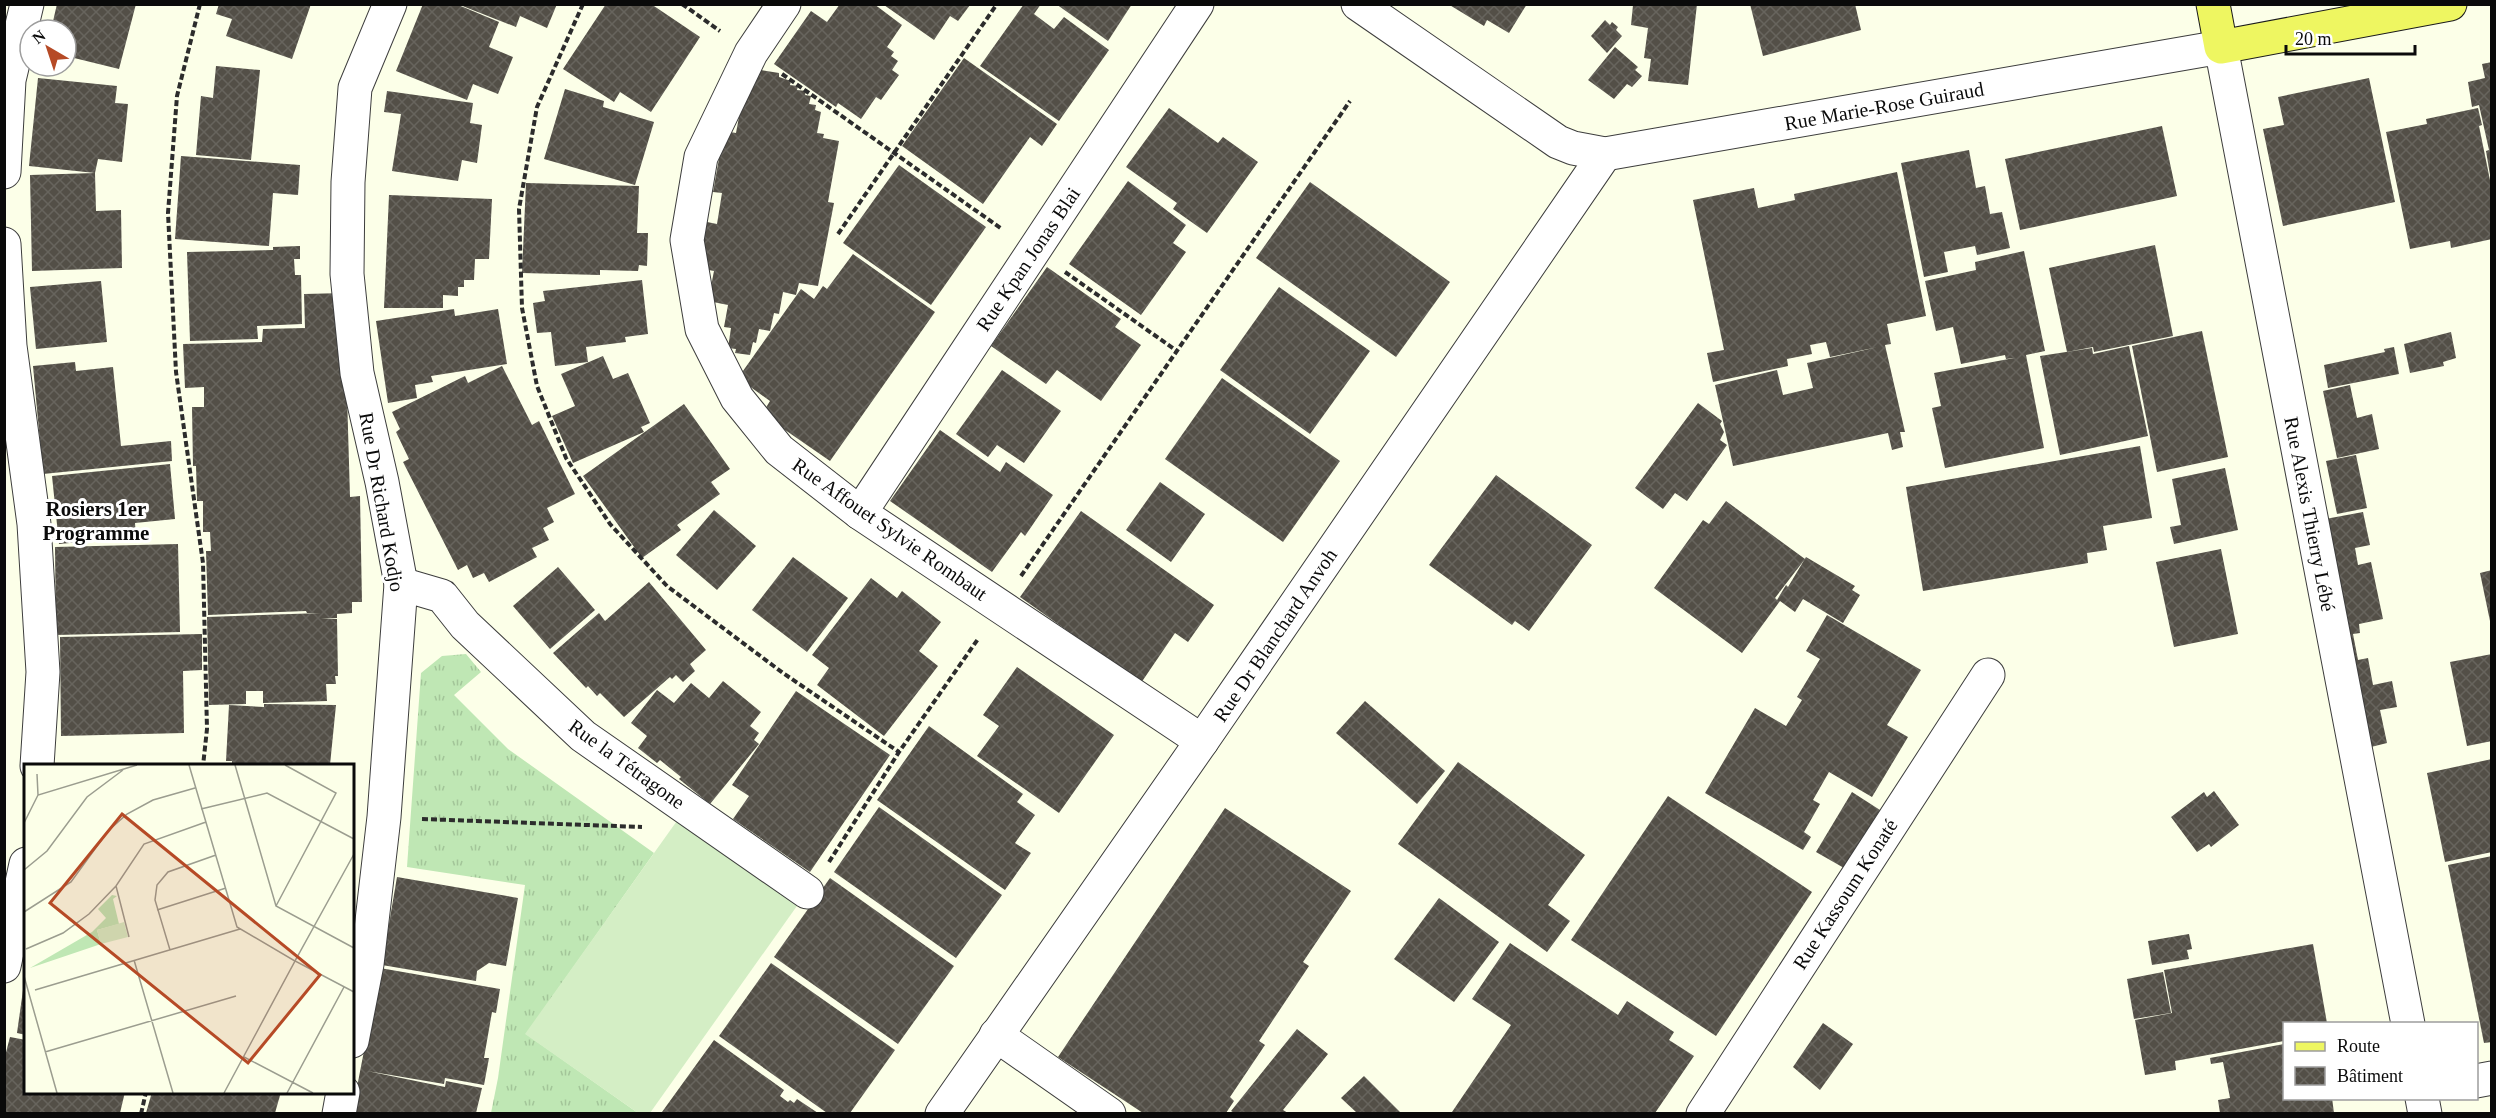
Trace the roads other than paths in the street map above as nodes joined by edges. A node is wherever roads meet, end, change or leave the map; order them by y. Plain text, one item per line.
1 (27, 4) edge
2 (390, 4) edge
3 (784, 4) edge
4 (1197, 4) edge
5 (1358, 4) edge
6 (2213, 4) edge
7 (2450, 4) edge
8 (2221, 47) junction
9 (1605, 153) junction
10 (4, 172) edge
11 (4, 244) edge
12 (860, 513) junction
13 (401, 584) junction
14 (1988, 675) dead end
15 (1202, 741) junction
16 (37, 764) edge
17 (24, 873) edge
18 (816, 882) road end
19 (4, 966) edge
20 (2408, 1022) edge
21 (354, 1031) edge
22 (996, 1035) junction
23 (343, 1094) edge
24 (339, 1113) edge
25 (942, 1113) edge
26 (1108, 1113) edge
27 (1703, 1113) edge

1 - 10 street
2 - 13 street, Rue Dr Richard Kodjo
3 - 12 street, Rue Affouet Sylvie Rombaut
4 - 12 street, Rue Kpan Jonas Blai
5 - 9 street, Rue Marie-Rose Guiraud
6 - 8 main road, Rue Alexis Thierry Lébé
7 - 8 main road, Rue Marie-Rose Guiraud
8 - 9 street, Rue Marie-Rose Guiraud
8 - 20 street, Rue Alexis Thierry Lébé
9 - 15 street, Rue Dr Blanchard Anvoh
11 - 16 street
12 - 15 street, Rue Affouet Sylvie Rombaut
13 - 18 street, Rue la Tétragone
13 - 21 street, Rue Dr Richard Kodjo
14 - 27 street, Rue Kassoum Konaté
15 - 22 street, Rue Dr Blanchard Anvoh
17 - 19 street
22 - 25 street, Rue Dr Blanchard Anvoh
22 - 26 street
23 - 24 street

